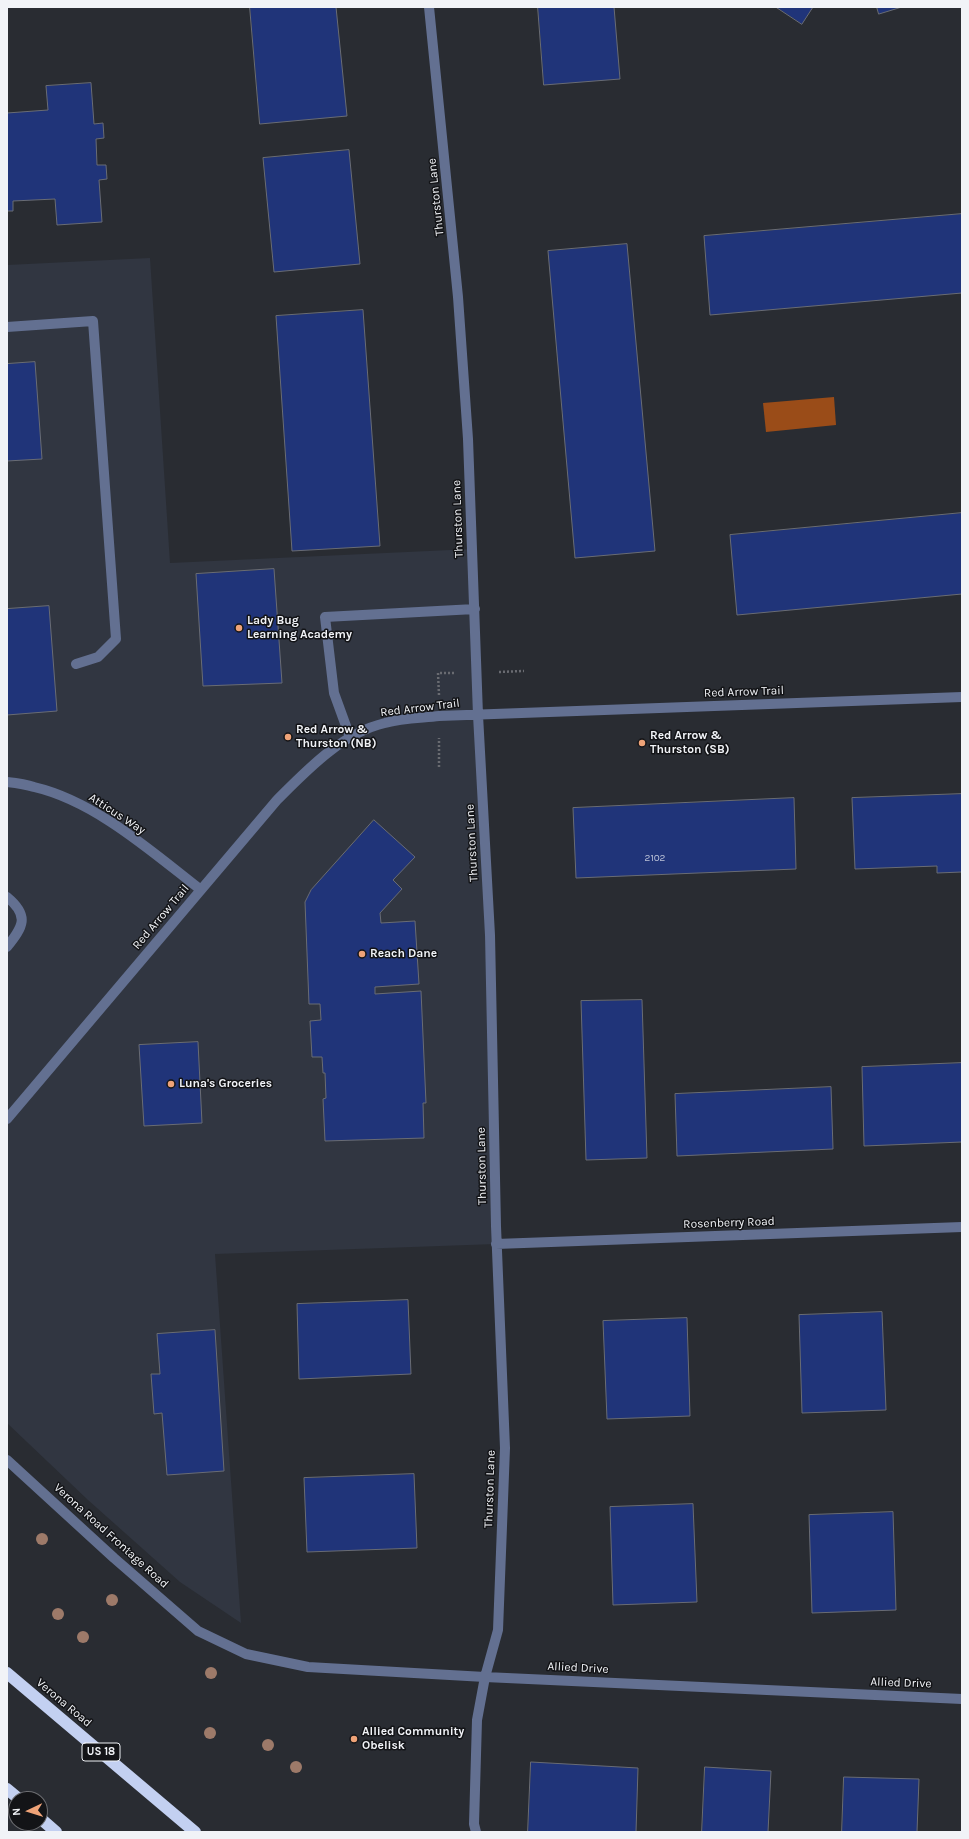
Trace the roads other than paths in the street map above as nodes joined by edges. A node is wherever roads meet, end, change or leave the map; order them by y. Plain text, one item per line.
1 (429, 7) edge
2 (7, 327) edge
3 (475, 609) junction
4 (76, 664) dead end
5 (962, 697) edge
6 (478, 715) junction
7 (350, 737) junction
8 (7, 782) edge
9 (201, 890) junction
10 (7, 897) edge
11 (7, 947) edge
12 (7, 1120) edge
13 (962, 1227) edge
14 (496, 1244) junction
15 (7, 1460) edge
16 (198, 1631) joint
17 (7, 1673) edge
18 (485, 1677) junction
19 (962, 1699) edge
20 (48, 1825) edge
21 (56, 1832) edge
22 (195, 1832) edge
23 (476, 1832) edge

1 - 3 street, Thurston Lane
2 - 4 street
3 - 6 street, Thurston Lane
3 - 7 street
5 - 6 street, Red Arrow Trail
6 - 7 street, Red Arrow Trail
6 - 14 street, Thurston Lane
7 - 9 street, Red Arrow Trail
8 - 9 street, Atticus Way
9 - 12 street, Red Arrow Trail
10 - 11 street
13 - 14 street, Rosenberry Road
14 - 18 street, Thurston Lane
15 - 16 street, Verona Road Frontage Road
16 - 18 street, Allied Drive
17 - 22 highway, Verona Road / US 18
18 - 19 street, Allied Drive
18 - 23 street, Thurston Lane
20 - 21 highway

